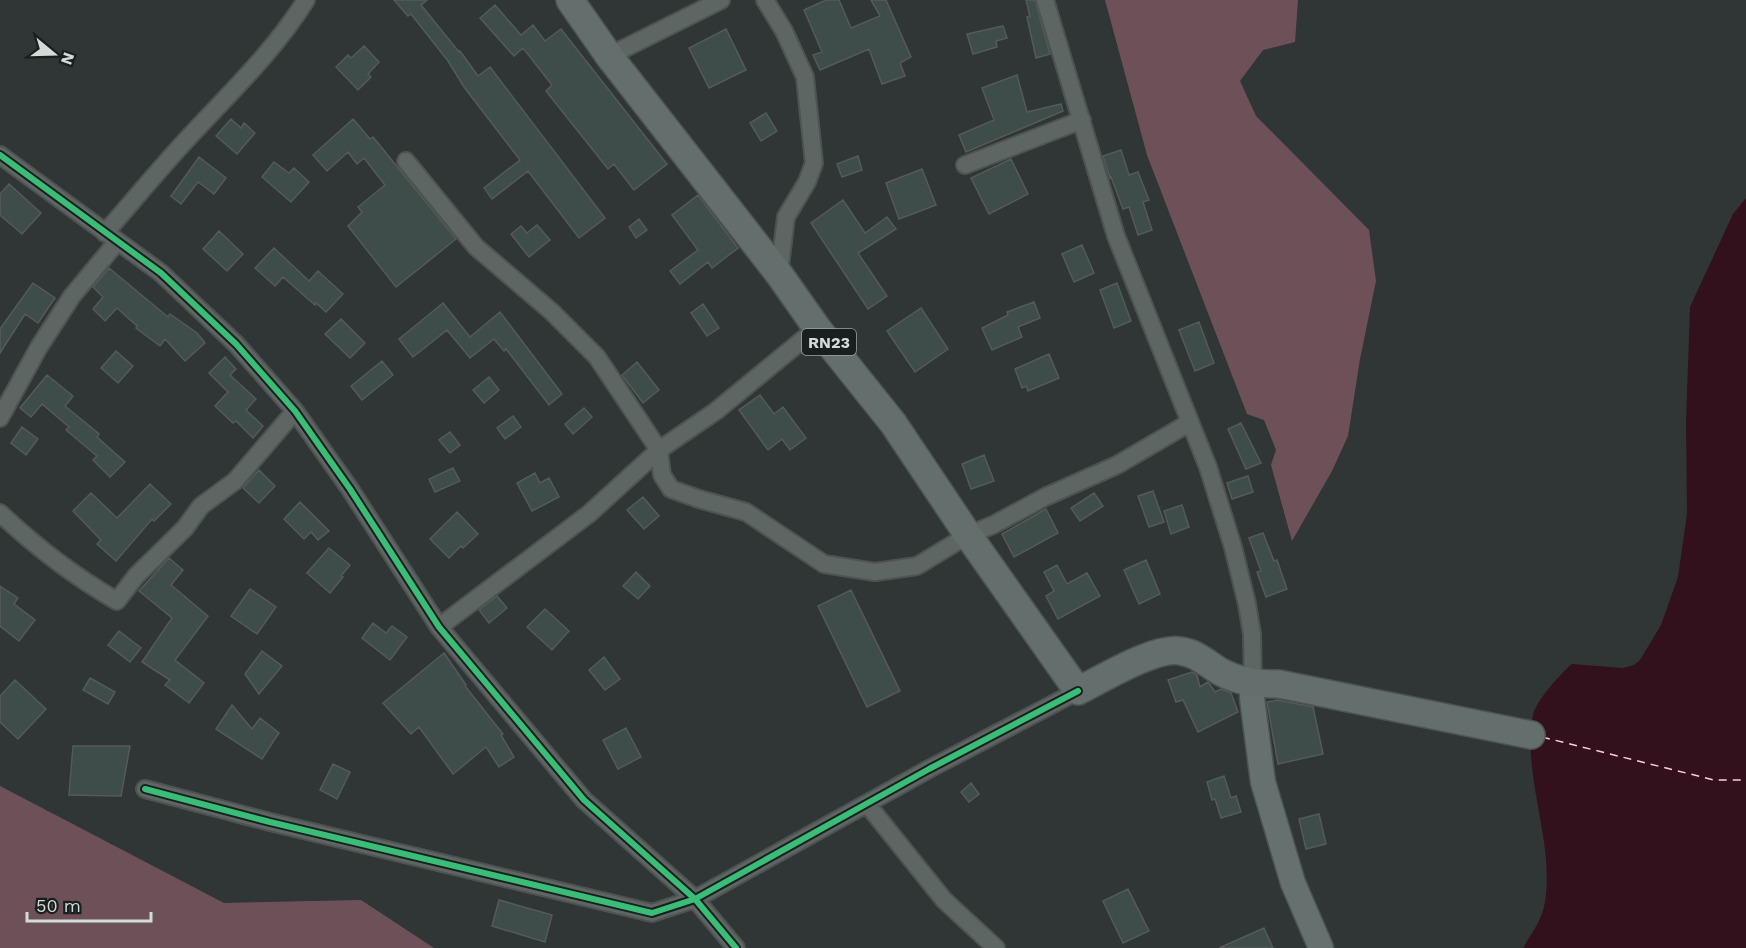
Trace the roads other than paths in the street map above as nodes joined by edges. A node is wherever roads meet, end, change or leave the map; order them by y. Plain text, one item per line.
1 (306, 0) edge
2 (570, 0) edge
3 (721, 0) edge
4 (765, 0) edge
5 (1045, 0) edge
6 (609, 56) junction
7 (1082, 120) junction
8 (0, 155) edge
9 (406, 161) dead end
10 (965, 165) dead end
11 (111, 237) junction
12 (779, 274) junction
13 (817, 328) junction
14 (295, 411) junction
15 (0, 418) edge
16 (1189, 423) junction
17 (659, 450) junction
18 (0, 513) edge
19 (968, 535) junction
20 (439, 627) junction
21 (1253, 684) junction
22 (1078, 691) junction
23 (1531, 735) dead end
24 (146, 789) dead end
25 (867, 804) junction
26 (695, 899) junction
27 (736, 948) edge
28 (996, 948) edge
29 (1321, 948) edge

1 - 11 street
2 - 6 main road, RN23
3 - 6 street
4 - 12 street
5 - 7 street
6 - 12 main road, RN23
7 - 10 street
7 - 16 street
8 - 11 street
9 - 17 street
11 - 14 street
11 - 15 street
12 - 13 main road, RN23
13 - 17 street
13 - 19 main road, RN23
14 - 18 street
14 - 20 street
16 - 19 street
16 - 21 street
17 - 19 street
17 - 20 street
19 - 22 main road, RN23
20 - 26 street
21 - 22 main road
21 - 23 main road
21 - 29 main road
22 - 25 street
24 - 26 street
25 - 26 street
25 - 28 street
26 - 27 street

